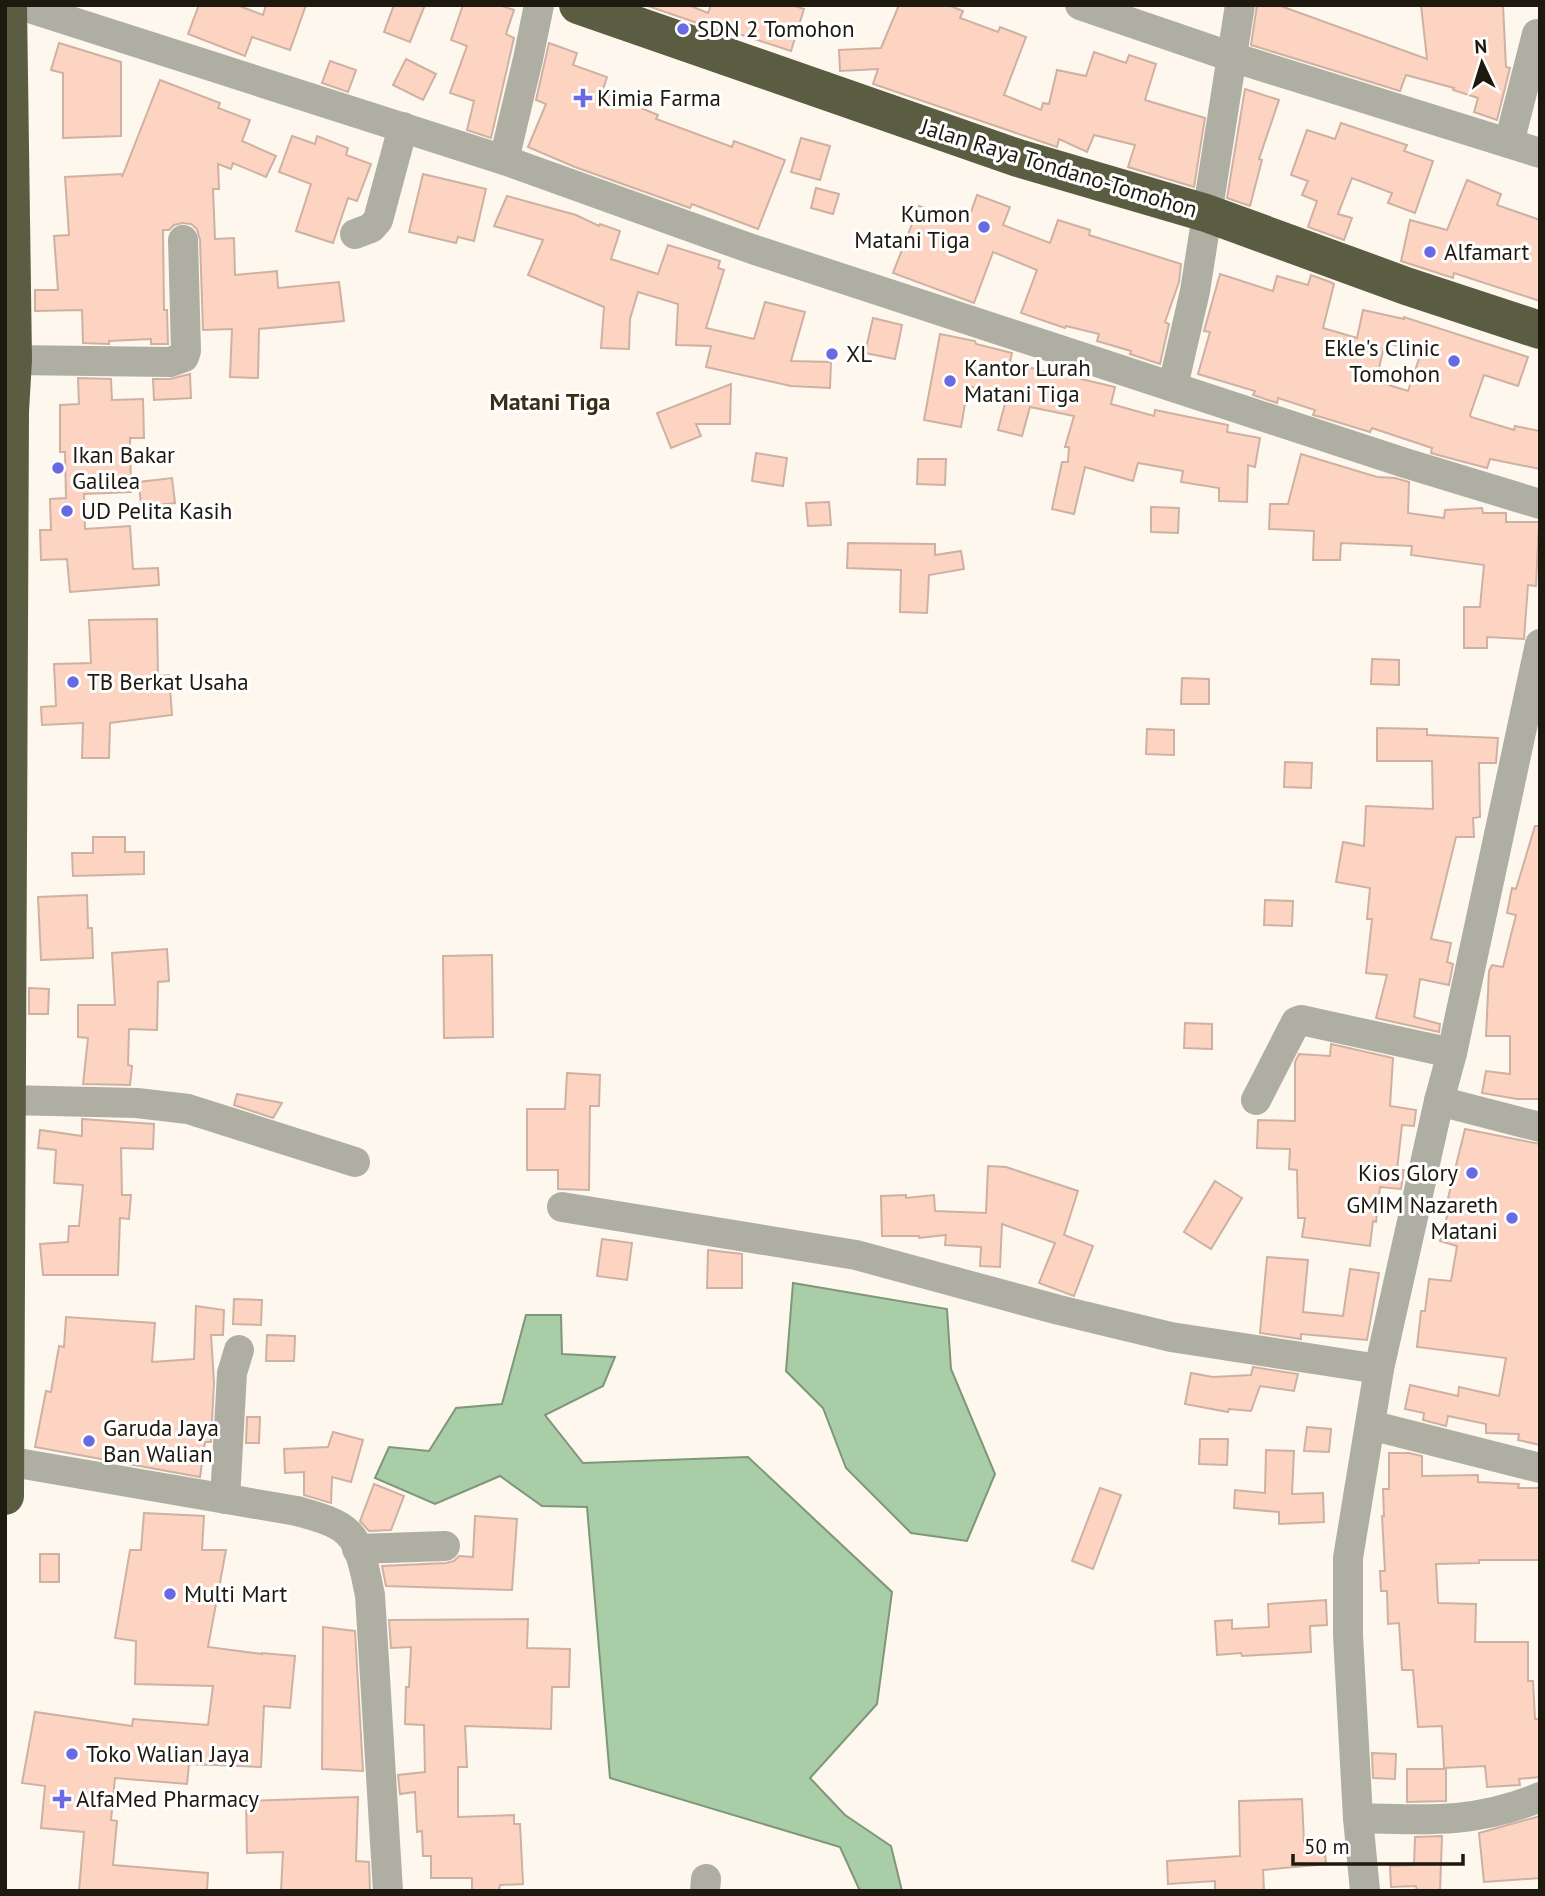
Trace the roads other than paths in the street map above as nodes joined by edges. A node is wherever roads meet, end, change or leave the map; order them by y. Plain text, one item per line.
1 (8, 5) edge
2 (20, 5) edge
3 (538, 5) edge
4 (578, 5) edge
5 (1080, 5) edge
6 (1240, 5) edge
7 (1537, 34) dead end
8 (1232, 57) junction
9 (403, 127) junction
10 (1509, 144) junction
11 (1540, 153) edge
12 (504, 160) junction
13 (1206, 213) junction
14 (355, 234) dead end
15 (183, 240) dead end
16 (1540, 330) edge
17 (10, 338) edge
18 (1173, 386) junction
19 (8, 411) edge
20 (1540, 504) edge
21 (8, 553) edge
22 (7, 638) edge
23 (1540, 644) edge
24 (1451, 1053) junction
25 (8, 1100) junction
26 (1256, 1100) dead end
27 (1439, 1101) junction
28 (1540, 1127) edge
29 (355, 1162) dead end
30 (562, 1207) dead end
31 (6, 1244) edge
32 (239, 1350) dead end
33 (1379, 1369) junction
34 (1370, 1425) junction
35 (6, 1461) edge
36 (1540, 1468) edge
37 (5, 1496) edge
38 (225, 1499) junction
39 (445, 1546) dead end
40 (357, 1549) junction
41 (1540, 1797) edge
42 (1358, 1818) junction
43 (388, 1891) edge
44 (1366, 1891) edge

1 - 17 highway
2 - 9 street
3 - 12 street
4 - 13 highway, Jalan Raya Tondano-Tomohon
5 - 8 street
6 - 8 street
7 - 10 street
8 - 10 street
8 - 13 street
9 - 12 street
9 - 14 street
10 - 11 street
12 - 18 street
13 - 16 highway, Jalan Raya Tondano-Tomohon
13 - 18 street
15 - 17 street
17 - 19 highway
18 - 20 street
19 - 21 highway
21 - 22 highway
22 - 25 highway
23 - 24 street
24 - 26 street
24 - 27 street
25 - 29 street
25 - 31 highway
27 - 28 street
27 - 33 street
30 - 33 street
31 - 35 highway
32 - 38 street
33 - 34 street
34 - 36 street
34 - 42 street
35 - 37 highway
35 - 38 street
38 - 40 street
39 - 40 street
40 - 43 street
41 - 42 street
42 - 44 street

